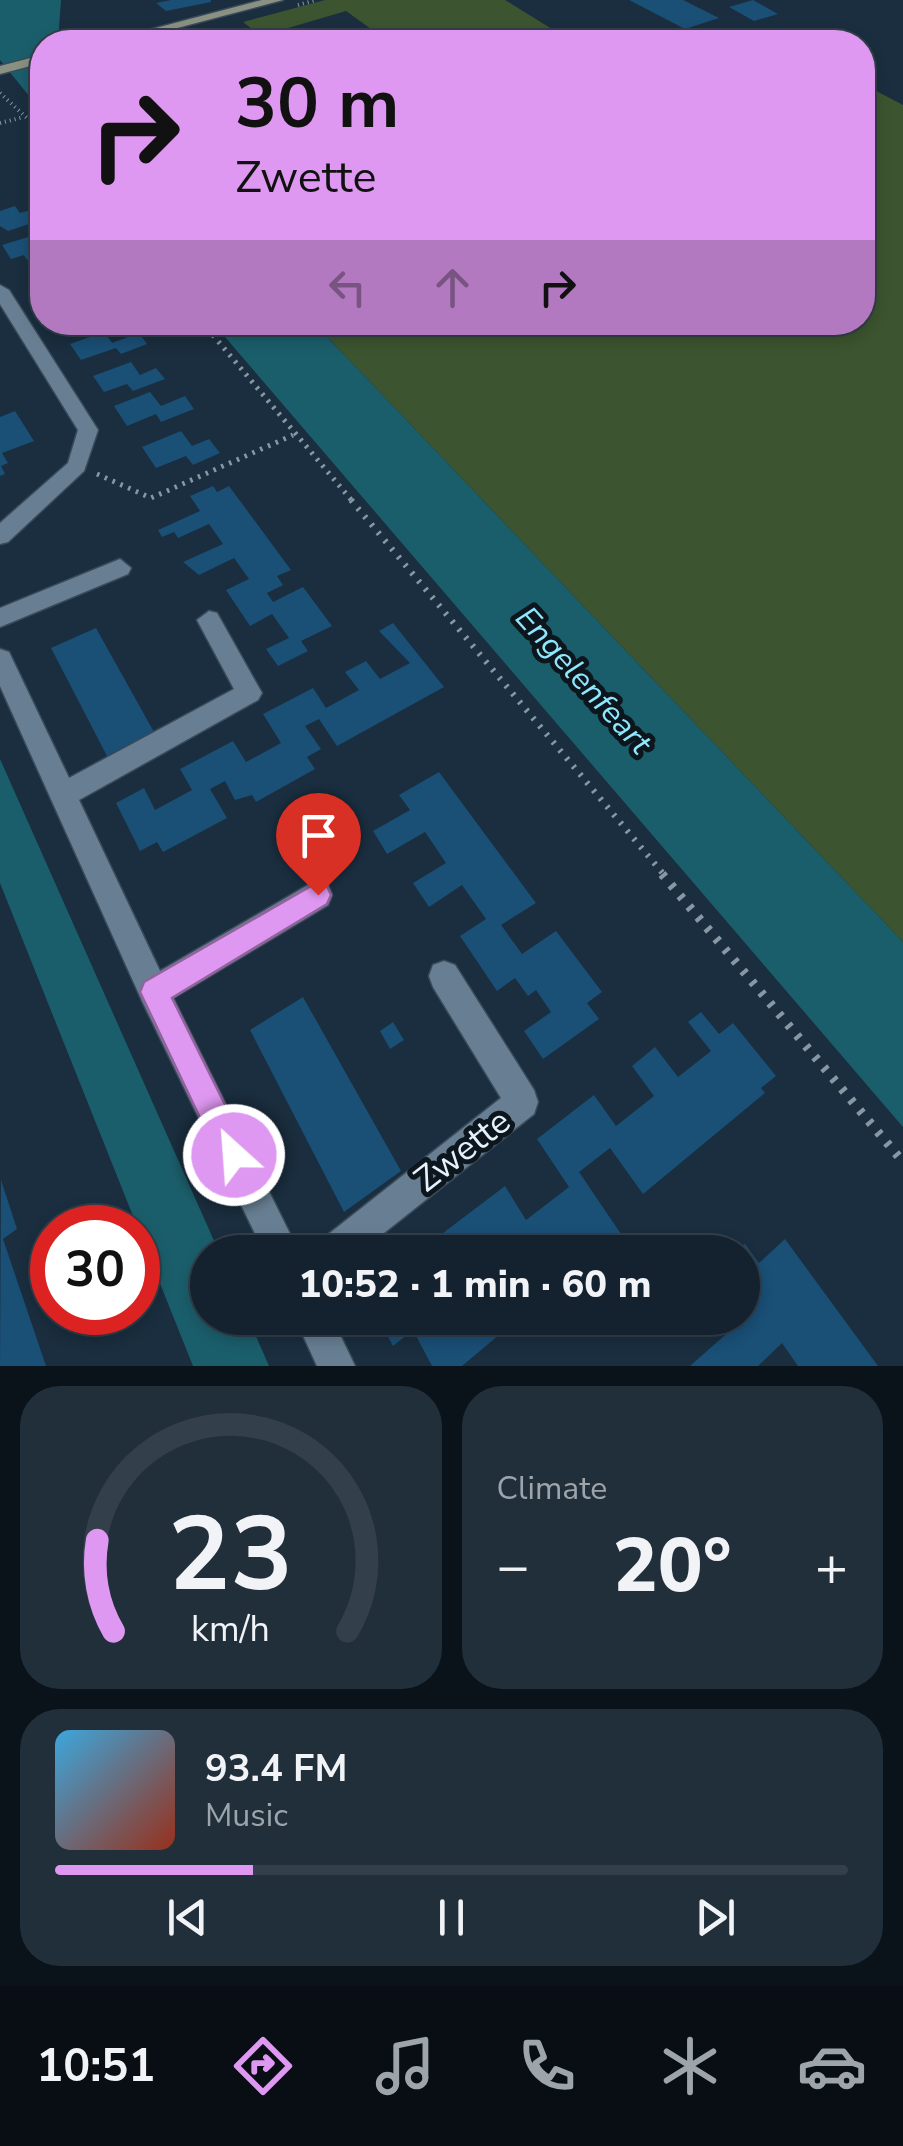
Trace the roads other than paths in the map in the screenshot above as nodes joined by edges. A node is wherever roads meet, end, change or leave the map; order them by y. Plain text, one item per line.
1 (278, 0) edge
2 (158, 30) edge
3 (30, 62) edge
4 (2, 70) edge
5 (0, 290) edge
6 (0, 536) edge
7 (120, 568) dead end
8 (0, 618) edge
9 (209, 620) dead end
10 (0, 659) edge
11 (62, 796) junction
12 (318, 895) dead end
13 (444, 976) dead end
14 (154, 992) junction
15 (274, 1235) edge
16 (354, 1235) edge
17 (321, 1335) edge
18 (336, 1366) edge

1 - 2 main road
3 - 4 main road
5 - 6 street
7 - 8 street
9 - 11 street
10 - 11 street
11 - 14 street
12 - 14 street
13 - 16 street, Zwette
14 - 15 street
17 - 18 street

